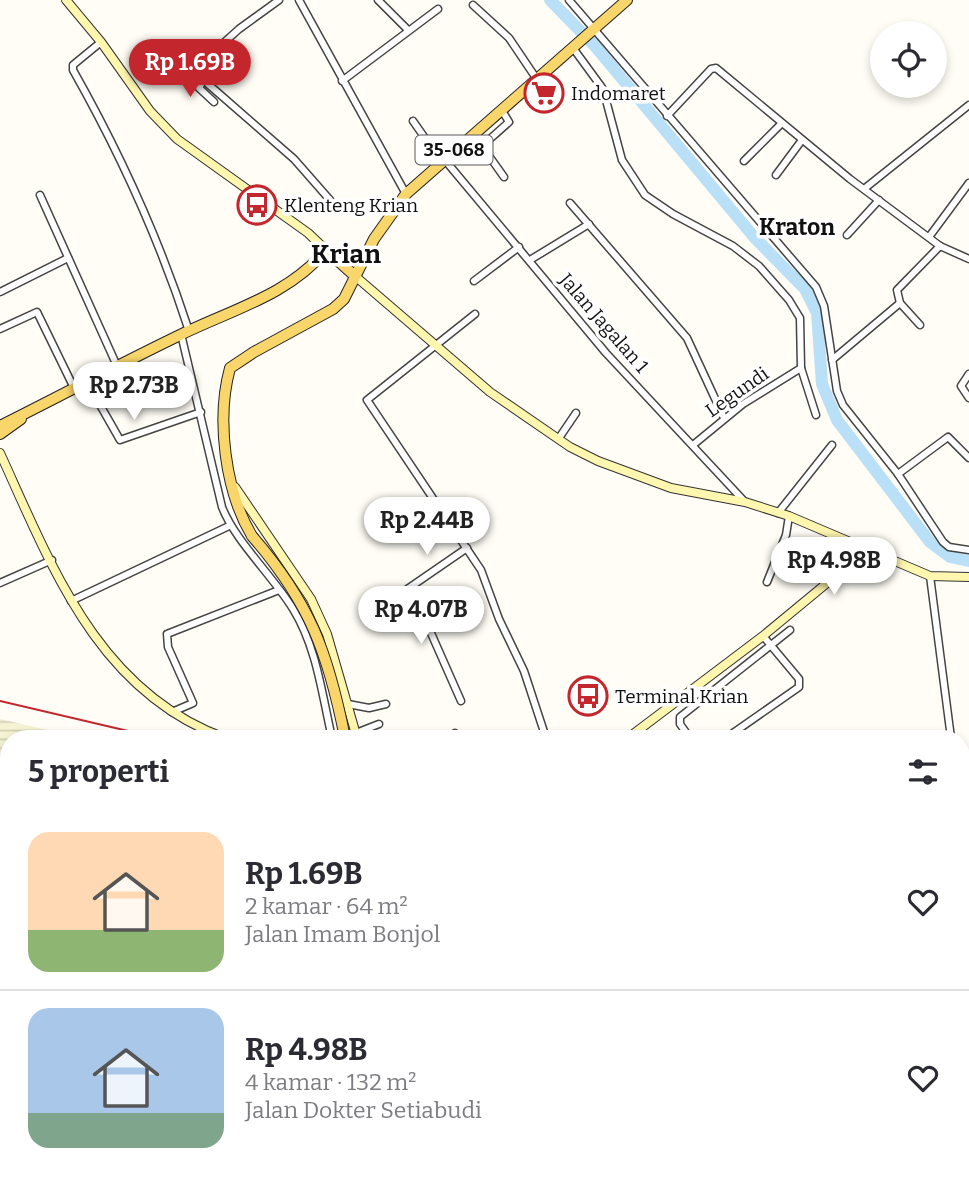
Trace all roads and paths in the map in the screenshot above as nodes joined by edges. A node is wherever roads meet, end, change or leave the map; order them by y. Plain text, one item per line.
1 (66, 0) edge
2 (279, 0) edge
3 (299, 0) edge
4 (378, 0) edge
5 (569, 0) edge
6 (627, 0) edge
7 (473, 5) dead end
8 (438, 9) dead end
9 (408, 30) junction
10 (592, 31) junction
11 (101, 42) junction
12 (574, 46) junction
13 (536, 78) junction
14 (342, 81) junction
15 (202, 82) junction
16 (214, 102) dead end
17 (969, 105) edge
18 (501, 109) junction
19 (667, 116) junction
20 (412, 121) dead end
21 (781, 124) junction
22 (802, 140) junction
23 (442, 160) junction
24 (744, 161) dead end
25 (776, 175) dead end
26 (504, 177) dead end
27 (969, 183) edge
28 (864, 189) junction
29 (406, 194) junction
30 (40, 195) dead end
31 (330, 200) dead end
32 (879, 200) junction
33 (570, 203) dead end
34 (589, 224) junction
35 (847, 235) dead end
36 (929, 237) junction
37 (940, 246) junction
38 (519, 247) junction
39 (326, 250) junction
40 (68, 258) junction
41 (969, 259) edge
42 (530, 260) junction
43 (355, 275) junction
44 (474, 281) dead end
45 (0, 292) edge
46 (900, 303) junction
47 (475, 314) dead end
48 (920, 325) dead end
49 (0, 329) edge
50 (185, 332) junction
51 (436, 347) junction
52 (832, 360) junction
53 (117, 366) junction
54 (801, 368) junction
55 (969, 374) edge
56 (87, 382) junction
57 (74, 388) junction
58 (969, 398) edge
59 (201, 412) junction
60 (576, 413) dead end
61 (23, 415) junction
62 (816, 415) dead end
63 (724, 418) junction
64 (0, 426) edge
65 (0, 434) edge
66 (559, 438) junction
67 (693, 444) junction
68 (832, 445) dead end
69 (0, 453) edge
70 (226, 453) junction
71 (969, 458) edge
72 (898, 474) junction
73 (745, 502) junction
74 (778, 513) junction
75 (789, 516) junction
76 (229, 526) junction
77 (467, 548) junction
78 (867, 550) junction
79 (969, 550) edge
80 (52, 560) junction
81 (930, 576) junction
82 (969, 577) edge
83 (767, 582) dead end
84 (0, 583) edge
85 (279, 590) junction
86 (71, 601) junction
87 (790, 630) dead end
88 (327, 634) junction
89 (763, 636) junction
90 (312, 640) junction
91 (771, 645) junction
92 (461, 701) dead end
93 (348, 704) junction
94 (386, 704) dead end
95 (171, 713) junction
96 (379, 724) dead end
97 (208, 730) edge
98 (329, 730) edge
99 (343, 730) edge
100 (355, 730) edge
101 (368, 730) edge
102 (542, 730) edge
103 (639, 730) edge
104 (684, 730) edge
105 (737, 730) edge
106 (950, 730) edge

1 - 11 main road
2 - 15 street
3 - 14 street
4 - 9 street
5 - 10 street
6 - 10 main road, 35-068
7 - 13 street
8 - 9 street
9 - 14 street
10 - 12 main road, 35-068
10 - 19 street
11 - 39 main road
11 - 50 street
12 - 13 main road, 35-068
12 - 54 street
13 - 18 main road, 35-068
14 - 29 street
15 - 16 street
15 - 31 street
17 - 28 street
18 - 23 main road, 35-068
18 - 26 street
19 - 21 street
19 - 52 street
20 - 23 street, Jalan Jagalan 1
21 - 22 street
21 - 24 street
22 - 25 street
22 - 28 street
23 - 29 main road, 35-068
23 - 38 street, Jalan Jagalan 1
27 - 36 street
28 - 32 street
29 - 43 main road, 35-068
30 - 40 street
32 - 35 street
32 - 36 street
33 - 34 street
34 - 42 street
34 - 63 street
36 - 37 street
37 - 41 street
37 - 46 street
38 - 42 street, Jalan Jagalan 1
38 - 44 street
39 - 43 main road
39 - 50 main road
40 - 45 street
40 - 53 street
42 - 67 street, Jalan Jagalan 1
43 - 51 main road
43 - 70 main road
46 - 48 street
46 - 52 street
47 - 51 street
49 - 57 street
50 - 53 main road
50 - 59 street
51 - 66 main road
51 - 77 street
52 - 72 street
53 - 56 main road
54 - 62 street
54 - 63 street, Legundi
55 - 58 street
56 - 57 main road
56 - 59 street
57 - 61 main road
59 - 76 street
60 - 66 street
61 - 64 main road
61 - 65 main road
63 - 67 street, Legundi
66 - 73 main road
67 - 73 street, Jalan Jagalan 1
68 - 74 street
69 - 80 main road
70 - 88 main road
70 - 99 main road, bridge
71 - 72 street
72 - 79 street
73 - 74 main road
74 - 75 main road
75 - 78 main road
75 - 83 street
76 - 85 street
76 - 86 street
77 - 92 street
77 - 102 street
78 - 81 main road
78 - 89 main road
80 - 84 street
80 - 86 main road
81 - 82 main road
81 - 106 street
85 - 90 street
85 - 95 street
86 - 95 main road
87 - 91 street
88 - 90 street
88 - 93 main road
89 - 91 street
89 - 103 main road
90 - 98 street
91 - 104 street
91 - 105 street
93 - 94 street
93 - 100 main road
95 - 97 main road
96 - 101 street

